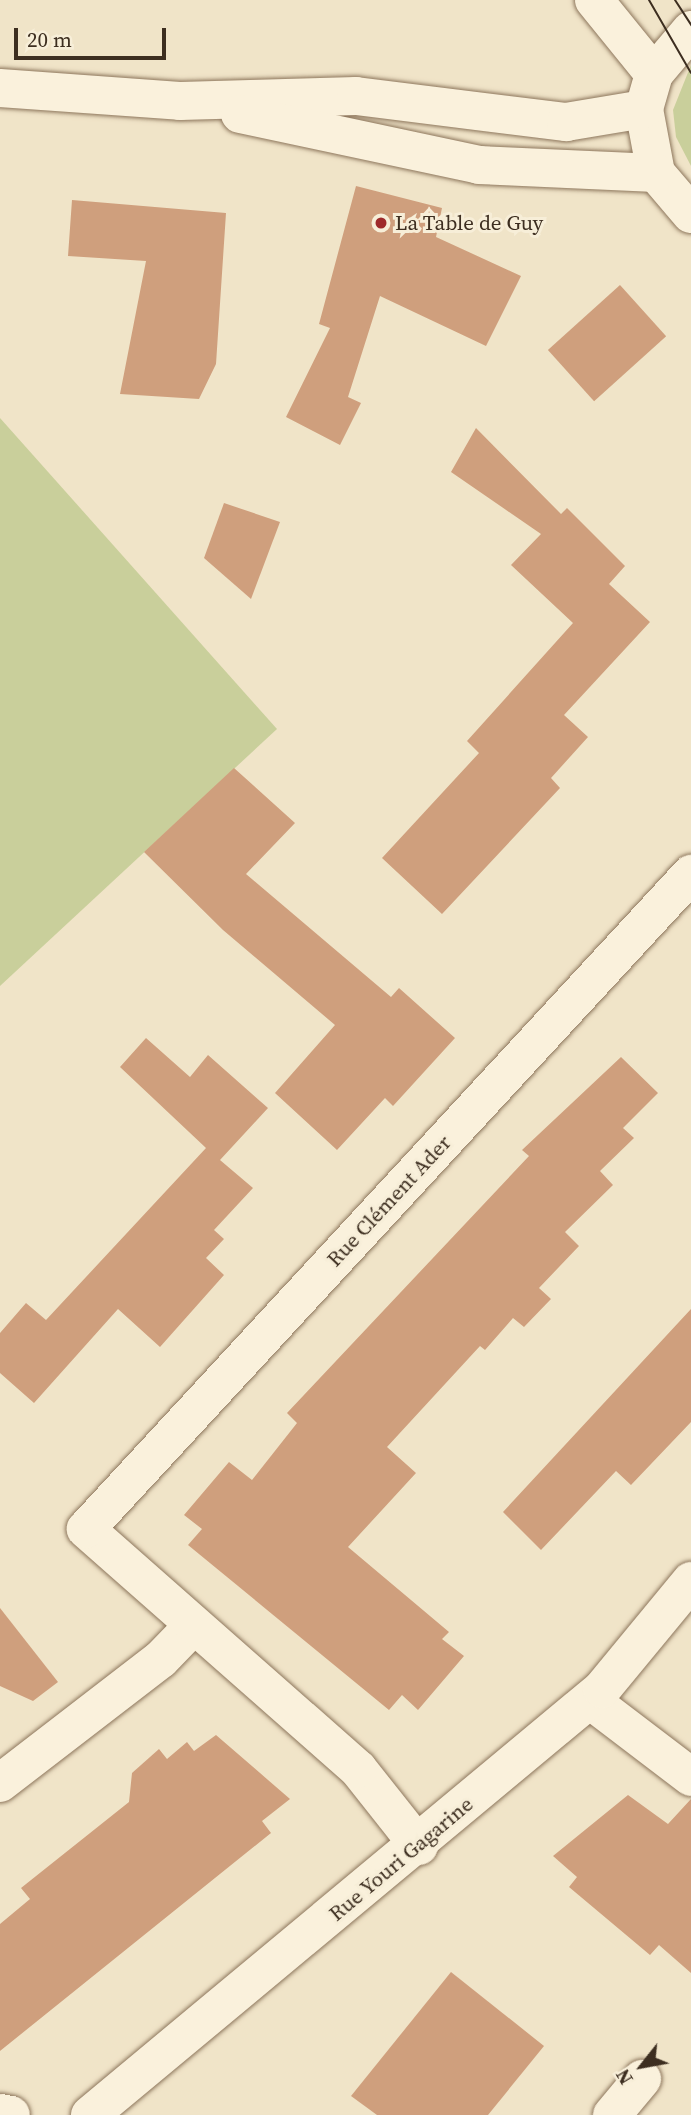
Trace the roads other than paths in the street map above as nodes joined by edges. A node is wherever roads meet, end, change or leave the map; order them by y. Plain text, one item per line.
1 (594, 0) edge
2 (691, 30) edge
3 (0, 88) edge
4 (649, 91) junction
5 (180, 101) junction
6 (656, 173) junction
7 (691, 214) edge
8 (691, 874) edge
9 (691, 1581) edge
10 (194, 1625) junction
11 (590, 1700) junction
12 (691, 1777) edge
13 (0, 1783) edge
14 (419, 1846) junction
15 (642, 2079) dead end
16 (0, 2113) edge
17 (11, 2115) edge
18 (90, 2115) edge
19 (612, 2115) edge

1 - 4 street
2 - 4 street
3 - 5 street
4 - 5 street
4 - 6 street
5 - 6 street
6 - 7 street
8 - 10 street, Rue Clément Ader
9 - 11 street, Rue Youri Gagarine
10 - 13 street
10 - 14 street
11 - 12 street
11 - 14 street, Rue Youri Gagarine
14 - 18 street, Rue Youri Gagarine
15 - 19 street
16 - 17 street

